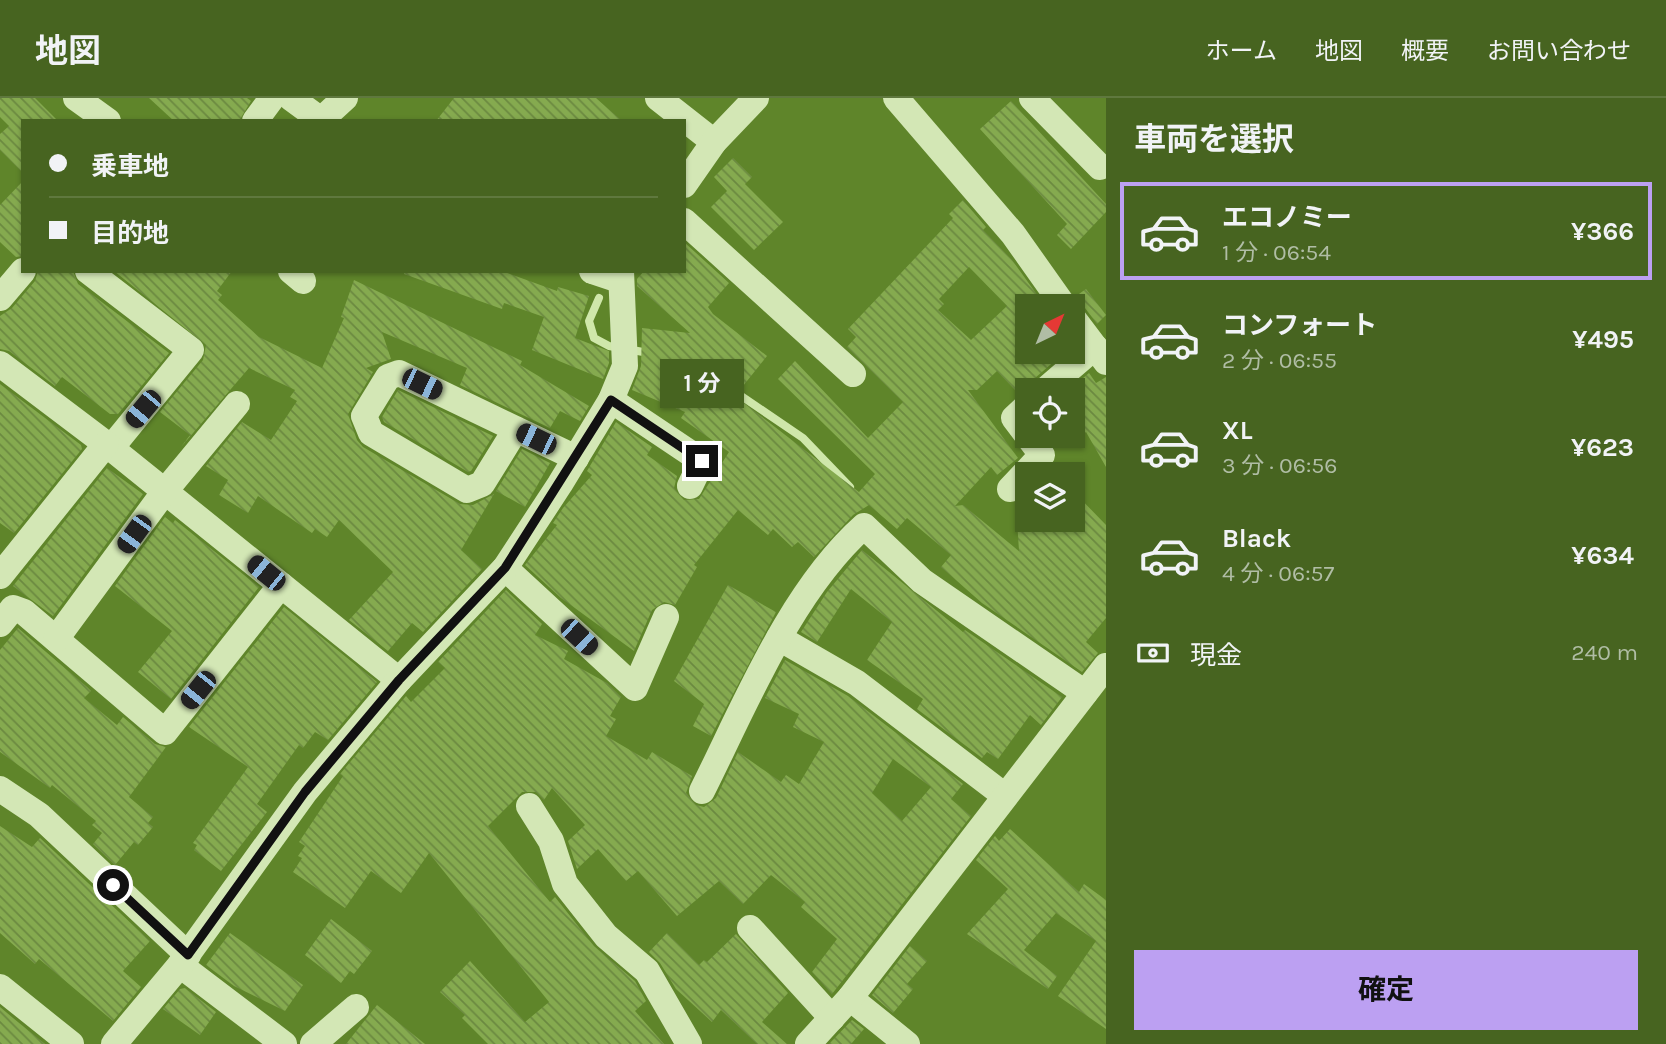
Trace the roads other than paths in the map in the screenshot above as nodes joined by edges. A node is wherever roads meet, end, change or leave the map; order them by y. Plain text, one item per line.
1 (76, 98) edge
2 (272, 98) edge
3 (291, 98) edge
4 (345, 98) edge
5 (657, 98) edge
6 (757, 98) edge
7 (896, 98) edge
8 (1032, 98) edge
9 (105, 119) edge
10 (256, 119) edge
11 (320, 119) edge
12 (322, 119) edge
13 (684, 119) edge
14 (686, 120) edge
15 (714, 142) junction
16 (1100, 167) dead end
17 (686, 182) edge
18 (686, 223) edge
19 (21, 273) edge
20 (91, 273) edge
21 (620, 276) edge
22 (1056, 294) edge
23 (0, 298) edge
24 (1085, 334) edge
25 (1100, 354) edge
26 (0, 364) edge
27 (853, 374) dead end
28 (1063, 378) edge
29 (611, 400) junction
30 (237, 404) dead end
31 (516, 429) junction
32 (109, 446) junction
33 (1037, 448) edge
34 (576, 458) junction
35 (690, 486) dead end
36 (1010, 489) dead end
37 (165, 491) junction
38 (505, 568) junction
39 (0, 576) edge
40 (281, 585) junction
41 (4, 608) edge
42 (666, 617) dead end
43 (779, 638) junction
44 (56, 639) junction
45 (1106, 666) edge
46 (399, 680) junction
47 (1085, 693) junction
48 (0, 789) edge
49 (702, 790) dead end
50 (1006, 796) junction
51 (529, 806) dead end
52 (750, 928) dead end
53 (184, 960) junction
54 (0, 987) edge
55 (850, 998) junction
56 (356, 1007) dead end
57 (832, 1018) junction
58 (71, 1044) edge
59 (114, 1044) edge
60 (284, 1044) edge
61 (313, 1044) edge
62 (689, 1044) edge
63 (808, 1044) edge
64 (907, 1044) edge

1 - 9 street
2 - 10 street
3 - 11 street
4 - 12 street
5 - 13 street
6 - 15 street
7 - 22 street
8 - 16 street
14 - 15 street
15 - 17 street
18 - 27 street
19 - 23 street
20 - 32 street
21 - 29 street
24 - 25 street
25 - 28 street
26 - 32 street
29 - 34 street
29 - 35 street
30 - 37 street
31 - 31 street
31 - 34 street
32 - 37 street
32 - 39 street
33 - 36 street
34 - 38 street
37 - 40 street
37 - 44 street
38 - 42 street
38 - 46 street
40 - 44 street
40 - 46 street
41 - 44 street
43 - 47 street
43 - 49 street
43 - 50 street
45 - 47 street
46 - 53 street
47 - 50 street
48 - 53 street
50 - 55 street
51 - 62 street
52 - 57 street
53 - 59 street
53 - 60 street
54 - 58 street
55 - 57 street
55 - 64 street
56 - 61 street
57 - 63 street

